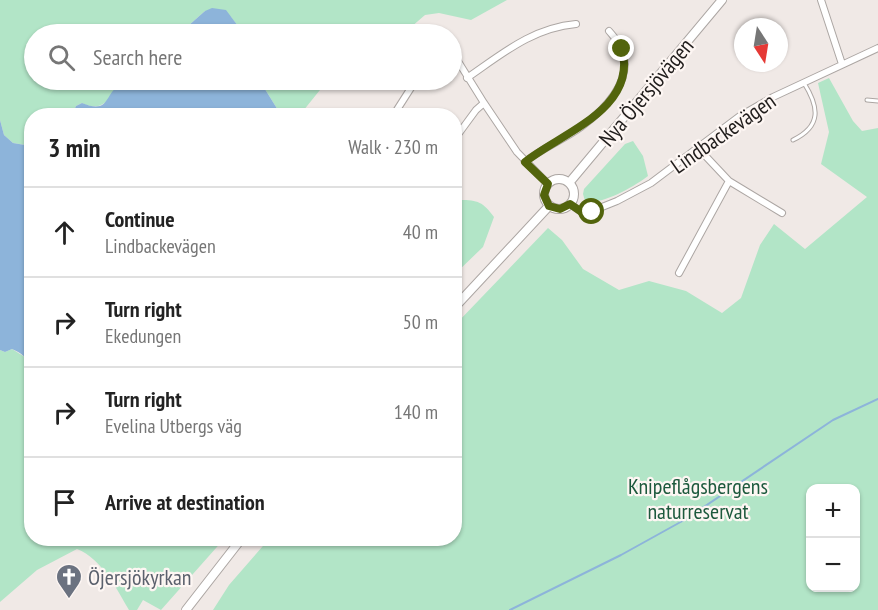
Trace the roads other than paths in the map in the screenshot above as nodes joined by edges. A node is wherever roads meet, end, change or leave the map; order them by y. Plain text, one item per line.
1 (722, 0) edge
2 (821, 0) edge
3 (576, 24) dead end
4 (609, 31) dead end
5 (878, 48) edge
6 (842, 64) junction
7 (462, 69) edge
8 (467, 78) junction
9 (802, 81) junction
10 (410, 90) edge
11 (867, 100) dead end
12 (878, 102) edge
13 (484, 103) junction
14 (398, 108) edge
15 (462, 129) edge
16 (793, 140) dead end
17 (698, 148) junction
18 (525, 162) junction
19 (729, 181) junction
20 (569, 183) junction
21 (548, 184) junction
22 (570, 204) junction
23 (549, 206) junction
24 (782, 213) dead end
25 (679, 273) dead end
26 (462, 299) edge
27 (236, 546) edge
28 (186, 610) edge

1 - 20 street, Nya Öjersjövägen
2 - 6 street
3 - 8 street
4 - 18 street
5 - 6 street, Lindbackevägen
6 - 9 street, Lindbackevägen
7 - 8 street
8 - 13 street
9 - 16 lane
9 - 17 street, Lindbackevägen
10 - 14 street
11 - 12 lane
13 - 15 street
13 - 18 street
17 - 19 street
17 - 22 street, Lindbackevägen
18 - 21 street
19 - 24 street
19 - 25 street
20 - 21 street
20 - 22 street
21 - 23 street
22 - 23 street
23 - 26 street
27 - 28 street

